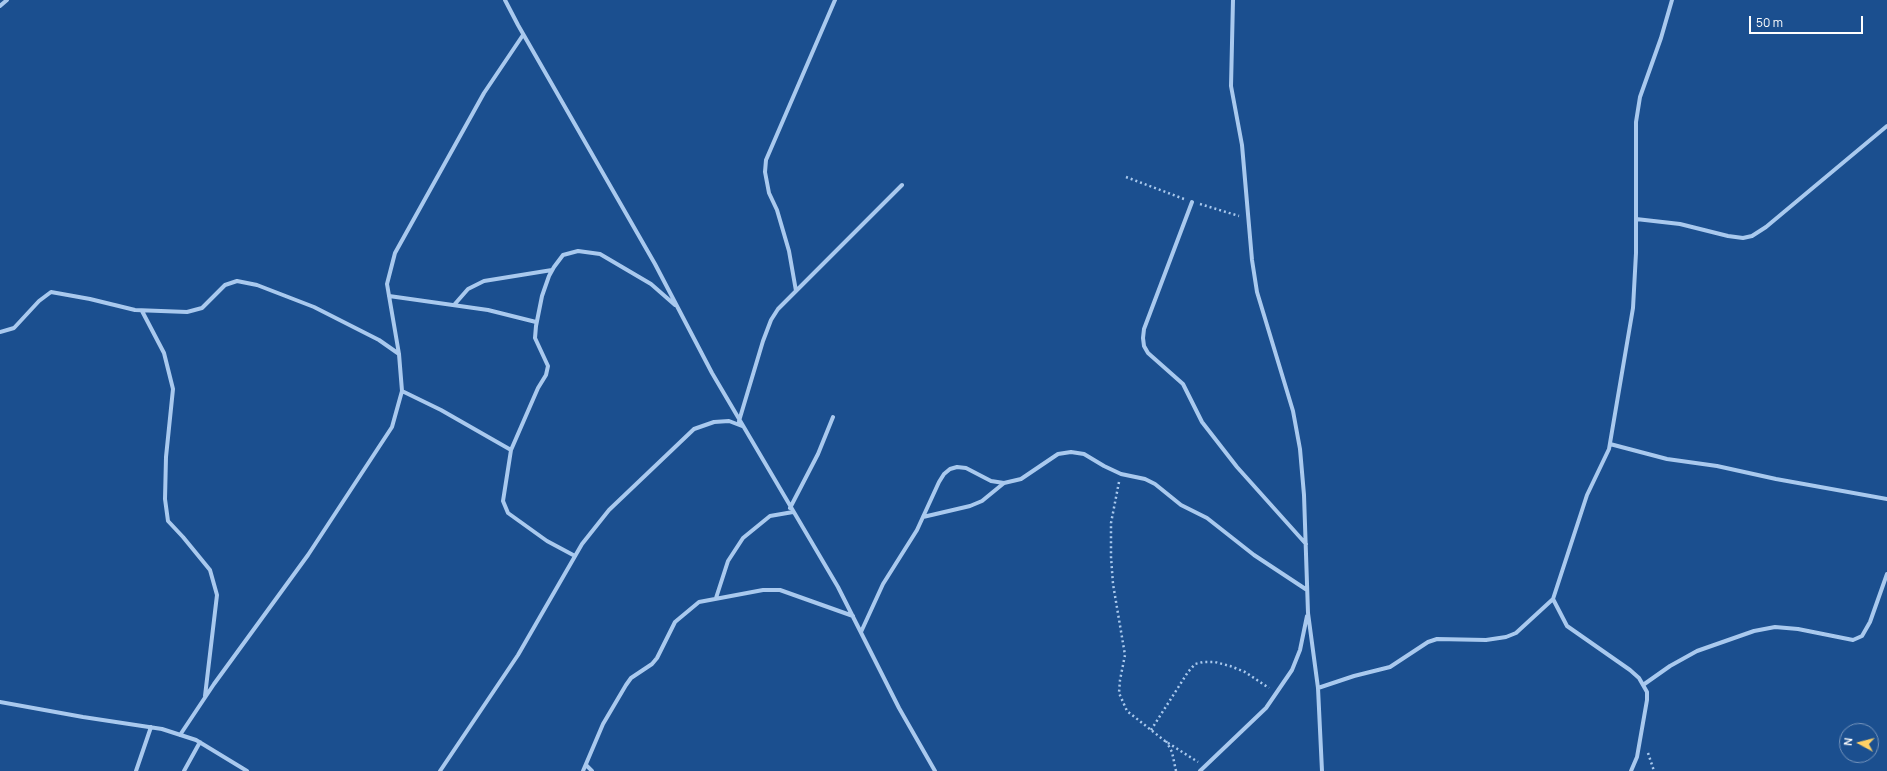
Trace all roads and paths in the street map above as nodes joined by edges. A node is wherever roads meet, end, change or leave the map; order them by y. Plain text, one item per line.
1 (6, 0) edge
2 (505, 0) edge
3 (835, 0) edge
4 (1233, 0) edge
5 (1672, 0) edge
6 (0, 6) edge
7 (523, 35) junction
8 (1887, 126) edge
9 (902, 185) dead end
10 (1192, 202) dead end
11 (1636, 219) junction
12 (552, 270) junction
13 (796, 291) junction
14 (389, 296) junction
15 (454, 305) junction
16 (677, 307) junction
17 (142, 311) junction
18 (536, 322) junction
19 (0, 332) edge
20 (399, 354) junction
21 (402, 391) junction
22 (833, 417) dead end
23 (739, 420) junction
24 (742, 426) junction
25 (1610, 444) junction
26 (511, 450) junction
27 (1121, 474) junction
28 (1004, 484) junction
29 (1887, 499) edge
30 (791, 510) junction
31 (923, 517) junction
32 (1306, 545) junction
33 (575, 556) junction
34 (1887, 574) edge
35 (1307, 590) junction
36 (716, 598) junction
37 (1553, 599) junction
38 (1308, 613) junction
39 (853, 616) junction
40 (860, 632) junction
41 (1644, 685) junction
42 (1318, 688) junction
43 (1276, 694) junction
44 (204, 699) junction
45 (0, 702) edge
46 (151, 727) junction
47 (1151, 730) junction
48 (180, 735) junction
49 (1165, 741) junction
50 (200, 742) junction
51 (586, 765) junction
52 (1204, 768) junction
53 (136, 771) edge
54 (184, 771) edge
55 (247, 771) edge
56 (440, 771) edge
57 (583, 771) edge
58 (592, 771) edge
59 (935, 771) edge
60 (1176, 771) edge
61 (1200, 771) edge
62 (1322, 771) edge
63 (1631, 771) edge

1 - 6 street
2 - 7 street
3 - 13 street
4 - 32 street
5 - 11 street
7 - 14 street
7 - 16 street
8 - 11 street
9 - 13 street
10 - 32 street
11 - 25 street
12 - 15 street
12 - 16 street
12 - 18 street
13 - 23 street
14 - 15 street
14 - 20 street
15 - 18 street
16 - 23 street
17 - 19 street
17 - 20 street
17 - 44 street
18 - 26 street
20 - 21 street
21 - 26 street
21 - 44 street
22 - 30 street
23 - 24 street
24 - 30 street
24 - 33 street
25 - 29 street
25 - 37 street
26 - 33 street
27 - 28 street
27 - 35 street
27 - 47 path
28 - 31 street
28 - 31 street
30 - 36 street
30 - 39 street
31 - 40 street
32 - 35 street
33 - 56 street
34 - 41 street
35 - 38 street
36 - 39 street
36 - 51 street
37 - 41 street
37 - 42 street
38 - 42 street
38 - 43 street
39 - 40 street
40 - 59 street
41 - 63 street
42 - 62 street
43 - 47 path
43 - 52 street
44 - 48 street
45 - 46 street
46 - 48 street
46 - 53 street
47 - 49 path
48 - 50 street
49 - 52 path
49 - 60 path
50 - 54 street
50 - 55 street
51 - 57 street
51 - 58 street
52 - 61 street

